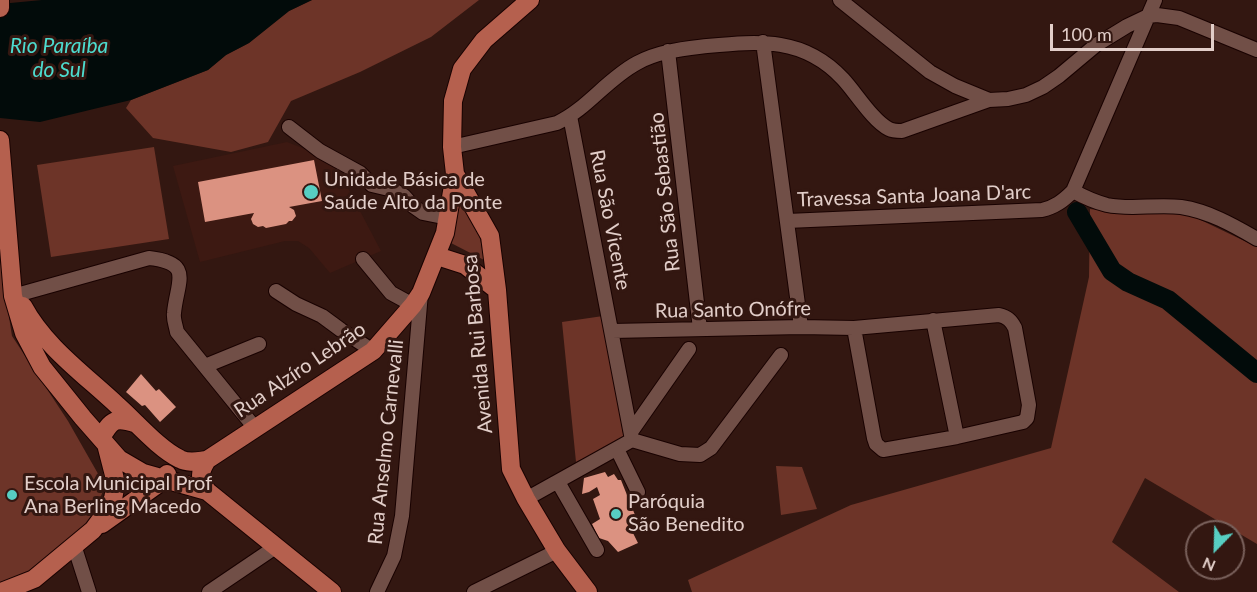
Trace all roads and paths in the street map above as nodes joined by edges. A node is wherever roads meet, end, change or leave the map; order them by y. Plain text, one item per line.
1 (0, 0) edge
2 (530, 0) edge
3 (840, 0) edge
4 (1155, 0) edge
5 (0, 8) edge
6 (1148, 16) junction
7 (764, 42) junction
8 (1257, 50) edge
9 (668, 51) junction
10 (989, 100) junction
11 (570, 116) junction
12 (289, 127) dead end
13 (0, 140) edge
14 (452, 147) junction
15 (1, 161) edge
16 (455, 174) junction
17 (1072, 191) junction
18 (448, 218) junction
19 (787, 221) junction
20 (1257, 239) edge
21 (437, 256) junction
22 (363, 259) dead end
23 (497, 290) junction
24 (276, 291) dead end
25 (14, 294) junction
26 (417, 299) junction
27 (933, 320) junction
28 (801, 327) junction
29 (854, 328) junction
30 (700, 329) junction
31 (612, 331) junction
32 (259, 344) dead end
33 (689, 349) dead end
34 (373, 351) junction
35 (781, 355) dead end
36 (205, 366) junction
37 (137, 424) junction
38 (255, 428) junction
39 (632, 436) junction
40 (957, 437) junction
41 (103, 442) junction
42 (617, 449) junction
43 (165, 450) junction
44 (207, 460) junction
45 (165, 479) junction
46 (558, 482) junction
47 (207, 491) junction
48 (638, 492) dead end
49 (526, 499) junction
50 (93, 530) junction
51 (74, 545) junction
52 (277, 546) junction
53 (597, 550) dead end
54 (557, 551) junction
55 (36, 586) edge
56 (1, 592) edge
57 (89, 592) edge
58 (208, 592) edge
59 (332, 592) edge
60 (377, 592) edge
61 (474, 592) edge
62 (588, 592) edge

1 - 5 main road
2 - 14 main road, Avenida Rui Barbosa
3 - 10 street
4 - 6 street
6 - 8 street
6 - 10 street
6 - 17 street
7 - 9 street
7 - 10 street
7 - 19 street
9 - 11 street
9 - 30 street, Rua São Sebastião
11 - 14 street
11 - 31 street, Rua São Vicente
12 - 18 street
13 - 15 main road
14 - 16 main road, Avenida Rui Barbosa
15 - 25 main road
16 - 18 main road, Rua Alzíro Lebrão
16 - 23 main road, Avenida Rui Barbosa
17 - 19 street, Travessa Santa Joana D'arc
17 - 20 street
18 - 21 main road, Rua Alzíro Lebrão
19 - 28 street
21 - 23 main road
21 - 26 main road, Rua Alzíro Lebrão
22 - 26 street
23 - 49 main road, Avenida Rui Barbosa
24 - 34 street
25 - 36 street
25 - 37 main road
25 - 41 main road
26 - 34 main road, Rua Alzíro Lebrão
26 - 60 street, Rua Anselmo Carnevalli
27 - 29 street, Rua Santo Onófre
27 - 40 street
27 - 40 street, Rua Santo Onófre
28 - 29 street, Rua Santo Onófre
28 - 30 street, Rua Santo Onófre
29 - 40 street
30 - 31 street, Rua Santo Onófre
31 - 39 street, Rua São Vicente
32 - 36 street
33 - 39 street
34 - 38 main road, Rua Alzíro Lebrão
35 - 39 street
36 - 38 street
37 - 41 main road
37 - 43 main road
38 - 44 main road, Rua Alzíro Lebrão
39 - 42 street
41 - 45 main road
41 - 50 main road
42 - 46 street
42 - 48 street
43 - 44 main road
43 - 45 main road
44 - 47 main road
45 - 47 main road
45 - 50 main road
46 - 49 street
46 - 53 street
47 - 52 main road
49 - 54 main road, Avenida Rui Barbosa
50 - 51 main road
51 - 55 main road
51 - 57 street
52 - 58 street
52 - 59 main road
54 - 61 street
54 - 62 main road, Avenida Rui Barbosa
55 - 56 main road

